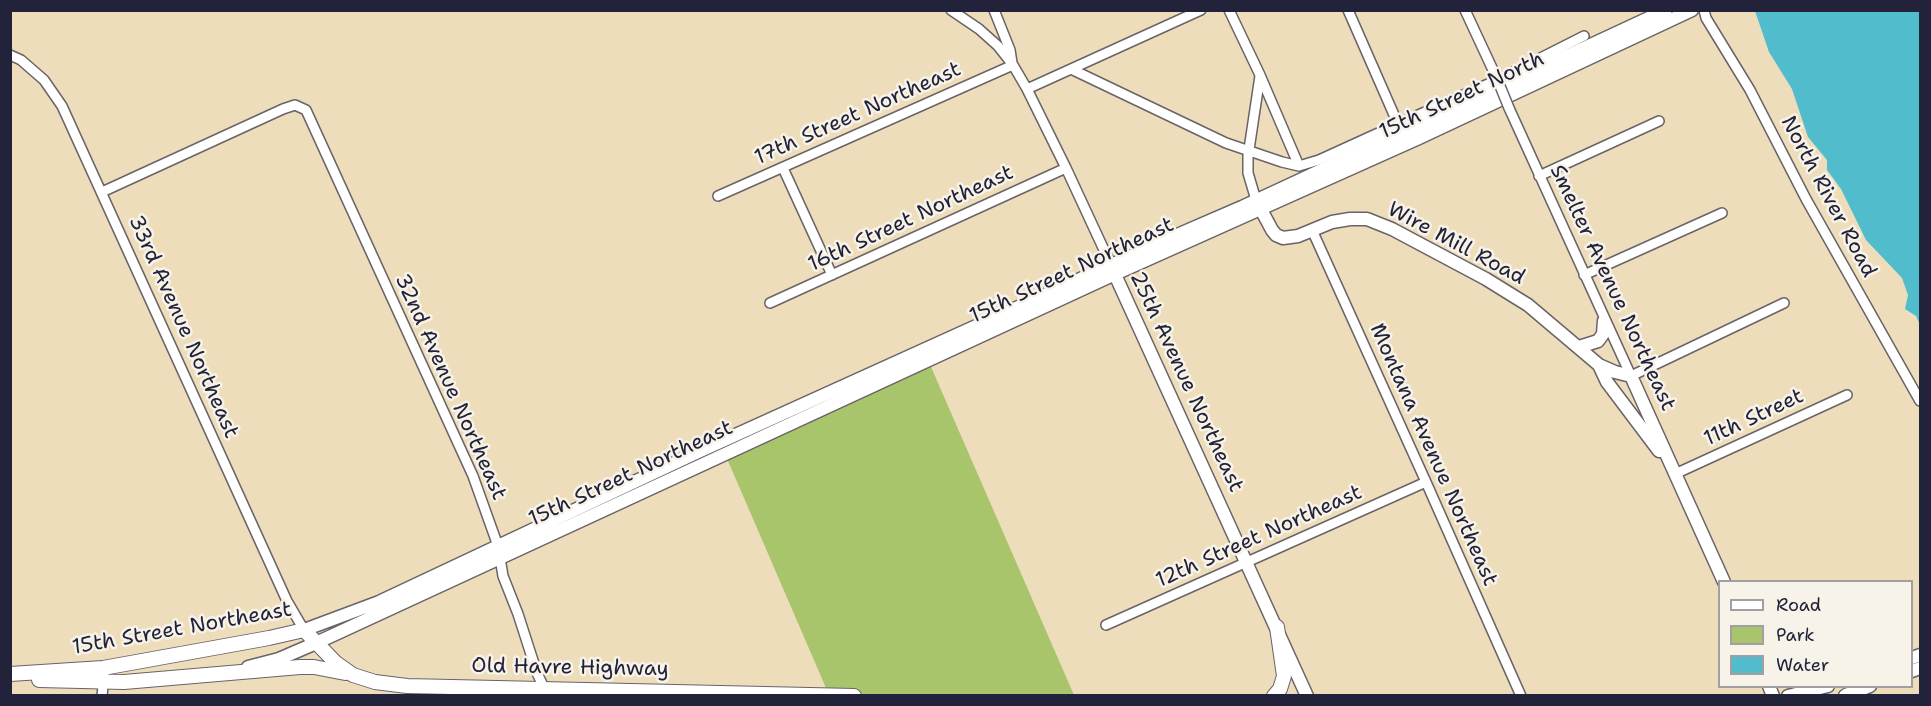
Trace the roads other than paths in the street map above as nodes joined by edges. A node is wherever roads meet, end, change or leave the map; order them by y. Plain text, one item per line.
1 (951, 10) edge
2 (973, 10) edge
3 (994, 10) edge
4 (1201, 10) edge
5 (1230, 10) edge
6 (1348, 10) edge
7 (1465, 10) edge
8 (1666, 10) edge
9 (1692, 10) edge
10 (1704, 10) edge
11 (967, 21) junction
12 (1584, 36) dead end
13 (10, 55) edge
14 (1013, 65) junction
15 (1071, 69) junction
16 (1260, 75) junction
17 (1498, 83) junction
18 (1027, 89) junction
19 (1659, 120) dead end
20 (1398, 124) junction
21 (1249, 151) junction
22 (1299, 166) junction
23 (783, 168) junction
24 (1066, 168) junction
25 (1539, 176) junction
26 (102, 192) junction
27 (718, 196) dead end
28 (1258, 205) junction
29 (1244, 211) joint
30 (1722, 213) dead end
31 (1312, 230) junction
32 (1113, 270) junction
33 (832, 275) junction
34 (1584, 275) junction
35 (770, 303) dead end
36 (1784, 303) dead end
37 (1604, 321) junction
38 (1579, 347) junction
39 (1599, 365) junction
40 (1631, 376) junction
41 (1847, 395) dead end
42 (1920, 401) edge
43 (1675, 474) junction
44 (1426, 482) junction
45 (499, 552) junction
46 (1247, 563) junction
47 (1723, 580) edge
48 (1106, 625) dead end
49 (1276, 627) junction
50 (304, 630) junction
51 (316, 643) junction
52 (103, 668) junction
53 (10, 674) edge
54 (223, 674) junction
55 (353, 675) junction
56 (10, 679) edge
57 (1824, 688) edge
58 (1867, 688) edge
59 (103, 689) edge
60 (545, 690) junction
61 (1847, 695) edge
62 (854, 696) edge
63 (1274, 696) edge
64 (1307, 696) edge
65 (1521, 696) edge
66 (1788, 696) edge

1 - 11 street
2 - 11 street
3 - 14 street
4 - 15 street
5 - 16 street
6 - 20 street
7 - 17 street, Smelter Avenue Northeast
8 - 28 main road, 15th Street North
9 - 28 main road, 15th Street North
10 - 42 street, North River Road
11 - 14 street, 25th Avenue Northeast
12 - 17 street, 15th Street North
13 - 26 street, 33rd Avenue Northeast
14 - 18 street, 25th Avenue Northeast
14 - 23 street, 17th Street Northeast
15 - 18 street
15 - 21 street
16 - 21 street, Wire Mill Road
16 - 22 street
17 - 20 street, 15th Street North
17 - 25 street, Smelter Avenue Northeast, bridge
18 - 24 street, 25th Avenue Northeast
19 - 25 street
20 - 22 street, 15th Street North
21 - 22 street
21 - 28 street, Wire Mill Road
23 - 27 street, 17th Street Northeast
23 - 33 street
24 - 32 street, 25th Avenue Northeast
24 - 33 street, 16th Street Northeast
25 - 34 street, Smelter Avenue Northeast
26 - 45 street, 32nd Avenue Northeast
26 - 50 street, 33rd Avenue Northeast
28 - 29 main road, 15th Street North
28 - 31 main road, Wire Mill Road
29 - 32 main road, 15th Street Northeast
30 - 34 street
31 - 38 main road, Wire Mill Road
31 - 44 street, Montana Avenue Northeast
32 - 45 main road, 15th Street Northeast
32 - 46 main road, 25th Avenue Northeast
33 - 35 street, 16th Street Northeast
34 - 37 street, Smelter Avenue Northeast
36 - 40 street
37 - 38 main road
37 - 40 street, Smelter Avenue Northeast
38 - 39 main road, Wire Mill Road
39 - 40 main road, Wire Mill Road
39 - 43 main road
40 - 43 main road, Smelter Avenue Northeast
41 - 43 street, 11th Street
43 - 47 main road, Smelter Avenue Northeast
44 - 46 street, 12th Street Northeast
44 - 65 street, Montana Avenue Northeast
45 - 50 main road, 15th Street Northeast
45 - 51 main road, 15th Street Northeast
45 - 60 street, 32nd Avenue Northeast
46 - 48 street, 12th Street Northeast
46 - 49 main road, 25th Avenue Northeast
49 - 63 highway
49 - 64 main road, 25th Avenue Northeast
50 - 51 highway, Old Havre Highway
50 - 52 highway, 15th Street Northeast
51 - 54 main road, 15th Street Northeast
51 - 55 highway, Old Havre Highway
52 - 53 highway, 15th Street Northeast
52 - 59 street
54 - 55 highway
54 - 59 highway, 15th Street Northeast
55 - 60 highway, Old Havre Highway
56 - 59 highway, 15th Street Northeast
57 - 66 main road
58 - 61 main road
60 - 62 highway, Old Havre Highway

